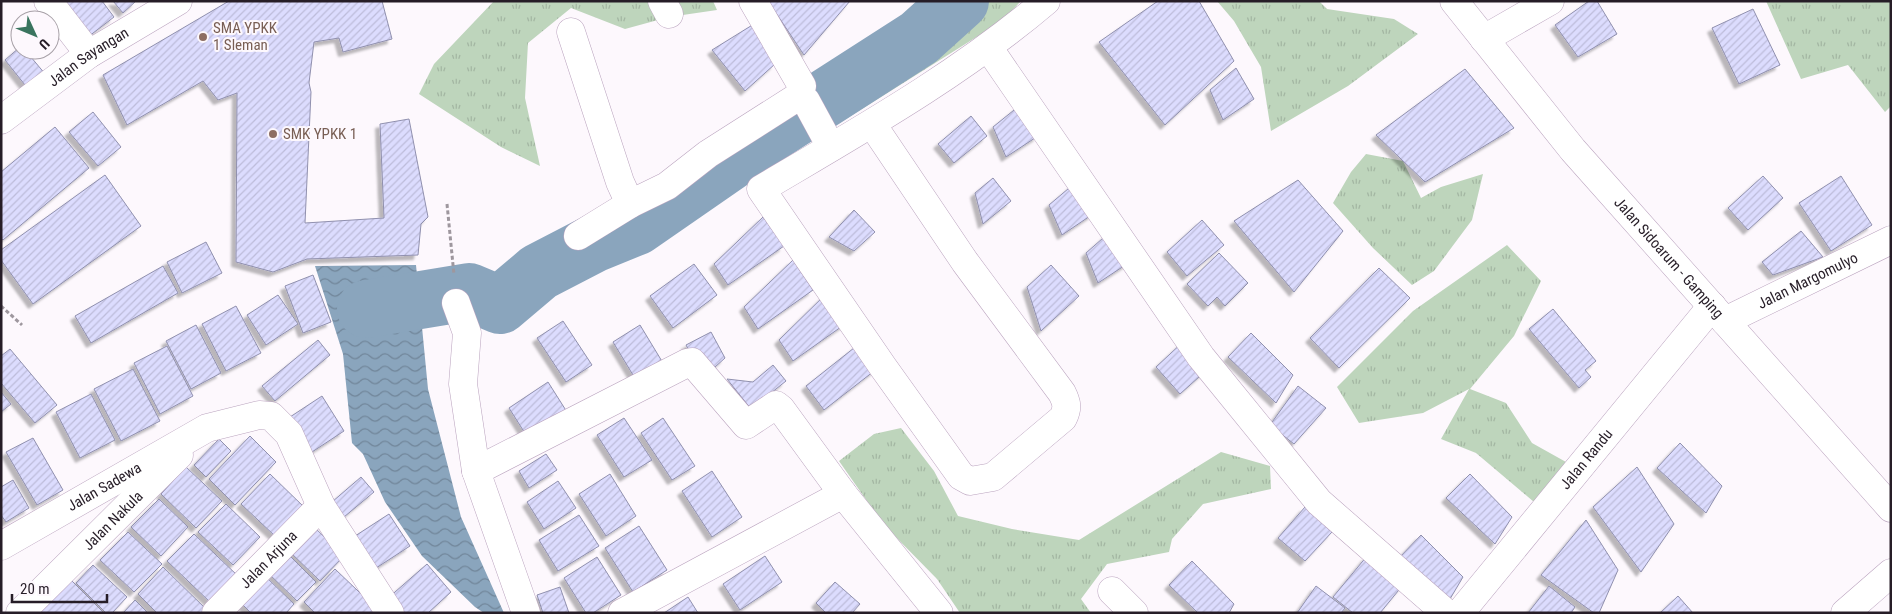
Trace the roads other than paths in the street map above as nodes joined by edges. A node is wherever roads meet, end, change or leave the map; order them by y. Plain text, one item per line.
1 (48, 1) edge
2 (178, 1) edge
3 (753, 1) edge
4 (1046, 1) edge
5 (1454, 1) edge
6 (1550, 1) edge
7 (571, 32) dead end
8 (1484, 39) junction
9 (988, 47) junction
10 (89, 54) junction
11 (807, 105) junction
12 (1, 120) edge
13 (872, 124) junction
14 (831, 147) junction
15 (630, 204) junction
16 (578, 236) dead end
17 (1891, 240) edge
18 (455, 290) road end
19 (1719, 314) junction
20 (207, 428) junction
21 (492, 463) junction
22 (843, 494) junction
23 (321, 506) junction
24 (1891, 508) edge
25 (1, 546) edge
26 (1891, 573) edge
27 (1112, 591) dead end
28 (20, 613) edge
29 (216, 613) edge
30 (390, 613) edge
31 (526, 613) edge
32 (622, 613) edge
33 (939, 613) edge
34 (1134, 613) edge
35 (1446, 613) edge
36 (1460, 613) edge
37 (1845, 613) edge

1 - 10 street
2 - 10 street, Jalan Sayangan
3 - 11 street
4 - 9 street
5 - 8 street, Jalan Sidoarum - Gamping
6 - 8 street
7 - 15 street
8 - 19 street, Jalan Sidoarum - Gamping
9 - 13 street
9 - 35 street
10 - 12 street, Jalan Sayangan
11 - 14 street
11 - 15 street
13 - 14 street
13 - 14 street
15 - 16 street
17 - 19 street, Jalan Margomulyo
18 - 21 street
19 - 24 street, Jalan Sidoarum - Gamping
19 - 36 street, Jalan Randu
20 - 23 street
20 - 25 street, Jalan Sadewa
20 - 28 street, Jalan Nakula
21 - 22 street
21 - 31 street
22 - 32 street
22 - 33 street
23 - 29 street, Jalan Arjuna
23 - 30 street
26 - 37 street
27 - 34 street

